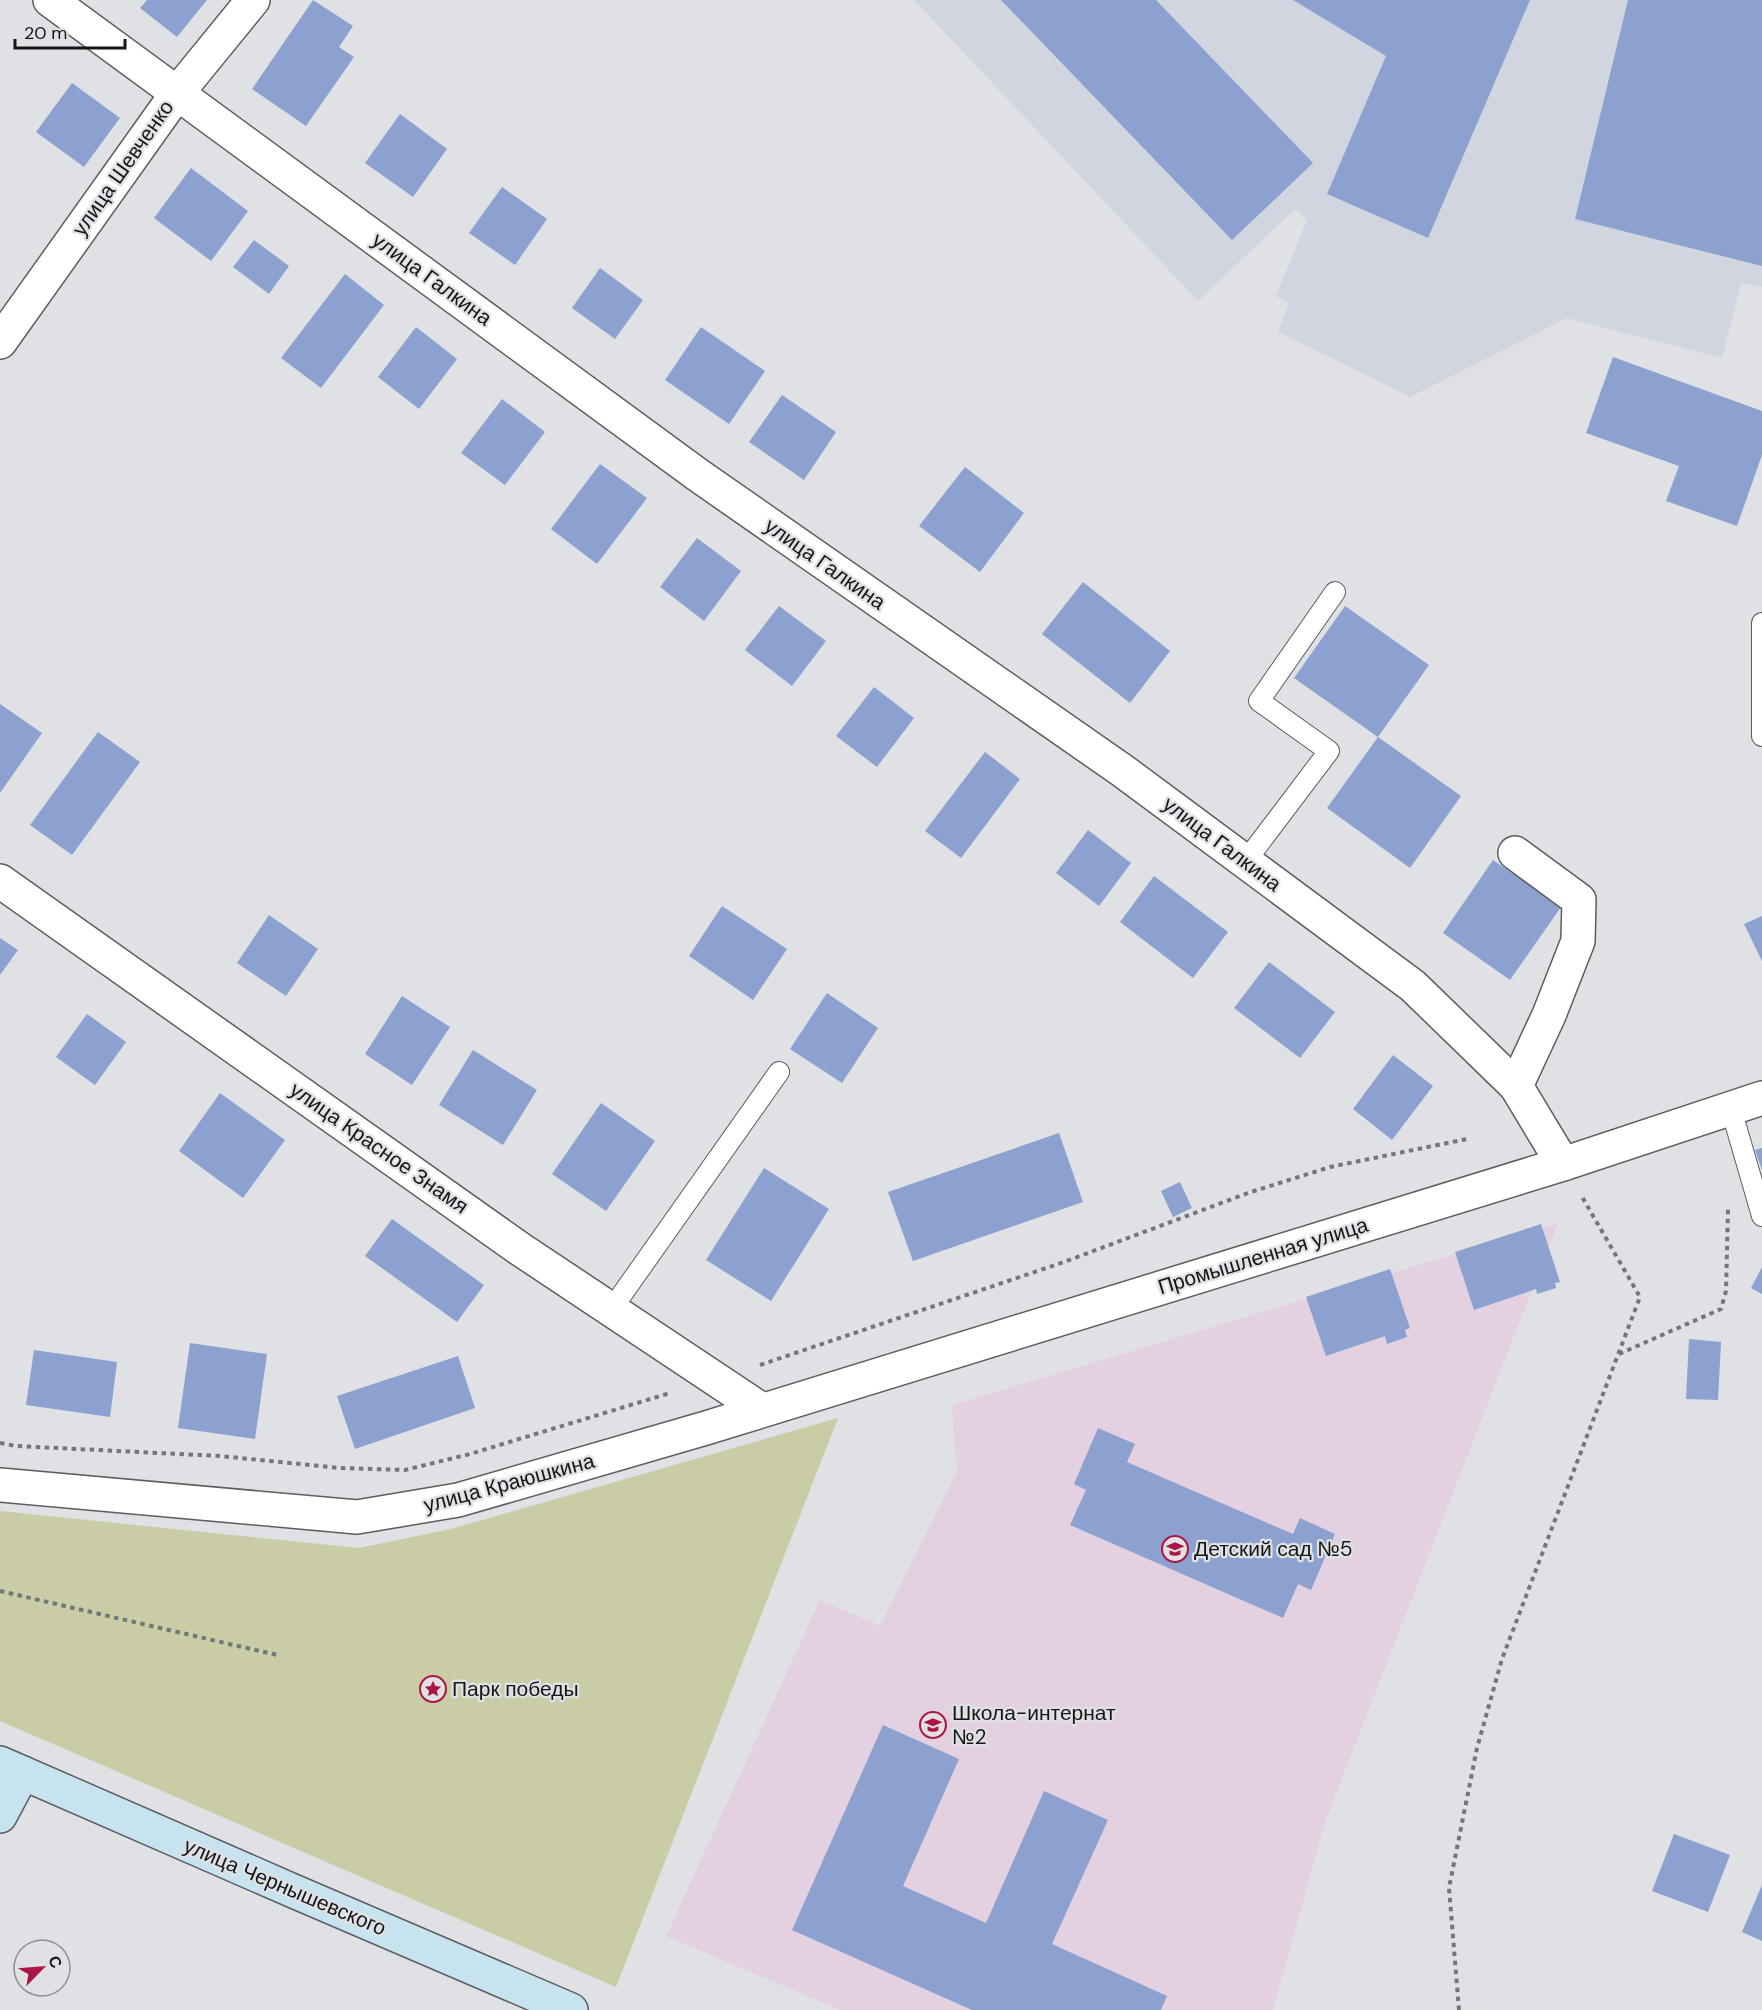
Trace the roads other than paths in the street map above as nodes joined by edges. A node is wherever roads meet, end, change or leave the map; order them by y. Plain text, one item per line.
1 (50, 0) edge
2 (253, 0) edge
3 (178, 92) junction
4 (0, 342) edge
5 (1335, 592) dead end
6 (1762, 623) edge
7 (1762, 734) edge
8 (1515, 853) dead end
9 (1245, 862) junction
10 (0, 881) edge
11 (779, 1072) dead end
12 (1516, 1086) junction
13 (1762, 1098) edge
14 (1731, 1109) junction
15 (1563, 1164) junction
16 (1762, 1216) edge
17 (611, 1310) junction
18 (762, 1410) junction
19 (0, 1485) edge
20 (12, 1768) edge
21 (0, 1816) edge
22 (564, 2008) edge

1 - 3 street, улица Галкина
2 - 3 street, улица Шевченко
3 - 4 street, улица Шевченко
3 - 9 street, улица Галкина
5 - 9 lane
6 - 7 lane
8 - 12 street
9 - 12 street, улица Галкина
10 - 17 street, улица Красное Знамя
11 - 17 lane
12 - 15 street, улица Галкина
13 - 14 street, Промышленная улица
14 - 15 street, Промышленная улица
14 - 16 lane
15 - 18 street, Промышленная улица
17 - 18 street, улица Красное Знамя
18 - 19 street, улица Краюшкина
20 - 21 main road
20 - 22 main road, улица Чернышевского

